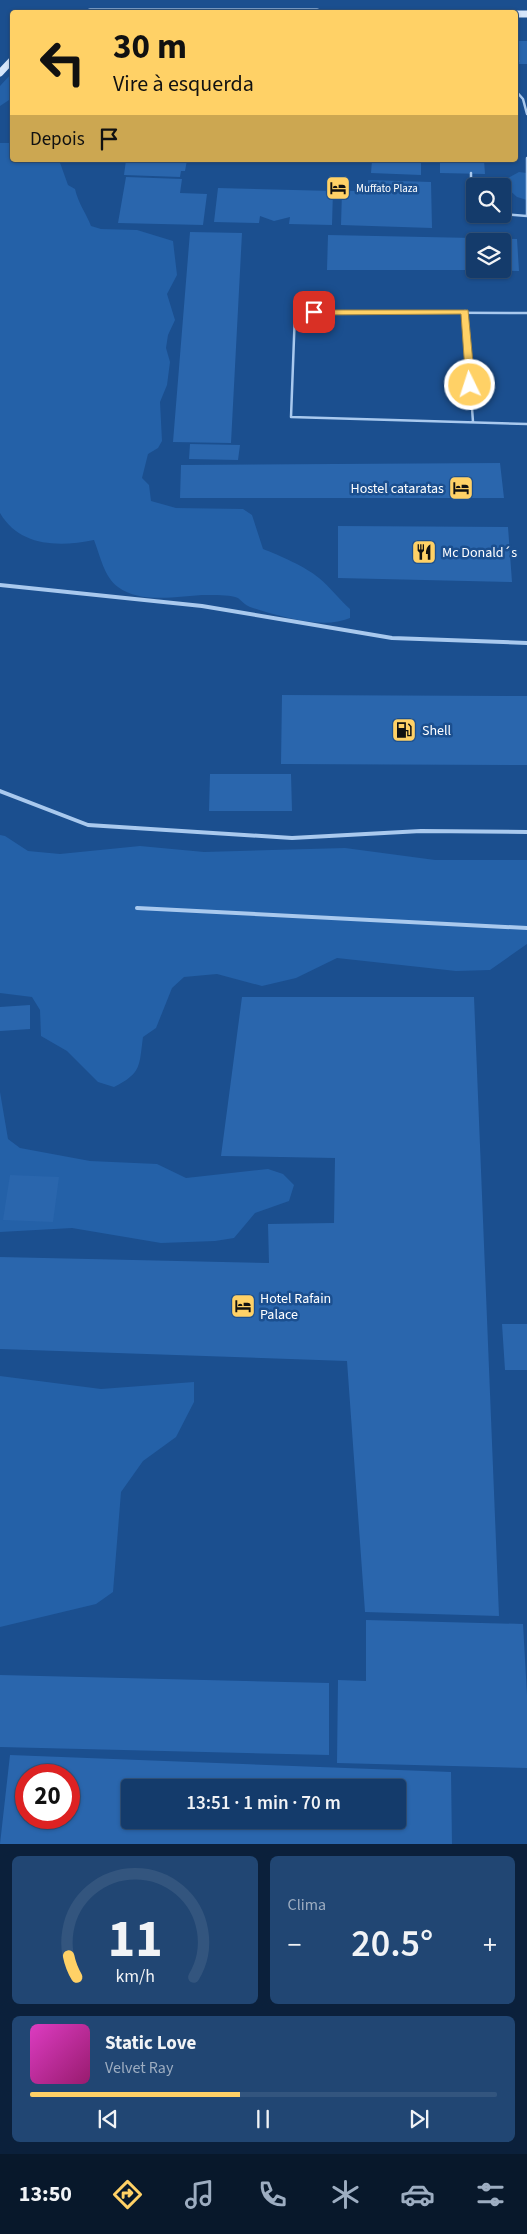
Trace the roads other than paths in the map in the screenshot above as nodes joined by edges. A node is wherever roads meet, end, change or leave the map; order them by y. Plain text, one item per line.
1 (10, 62) edge
2 (0, 73) edge
3 (518, 94) edge
4 (527, 114) edge
5 (527, 158) edge
6 (471, 173) dead end
7 (471, 178) edge
8 (511, 215) edge
9 (465, 311) junction
10 (527, 313) edge
11 (473, 422) junction
12 (527, 424) edge
13 (0, 586) edge
14 (527, 643) edge
15 (0, 790) edge
16 (527, 832) edge
17 (136, 908) dead end
18 (527, 928) edge

1 - 2 main road
3 - 4 lane
5 - 8 lane
6 - 7 lane
9 - 10 lane
9 - 11 lane
9 - 11 lane
11 - 12 lane
13 - 14 lane
15 - 16 lane
17 - 18 lane

